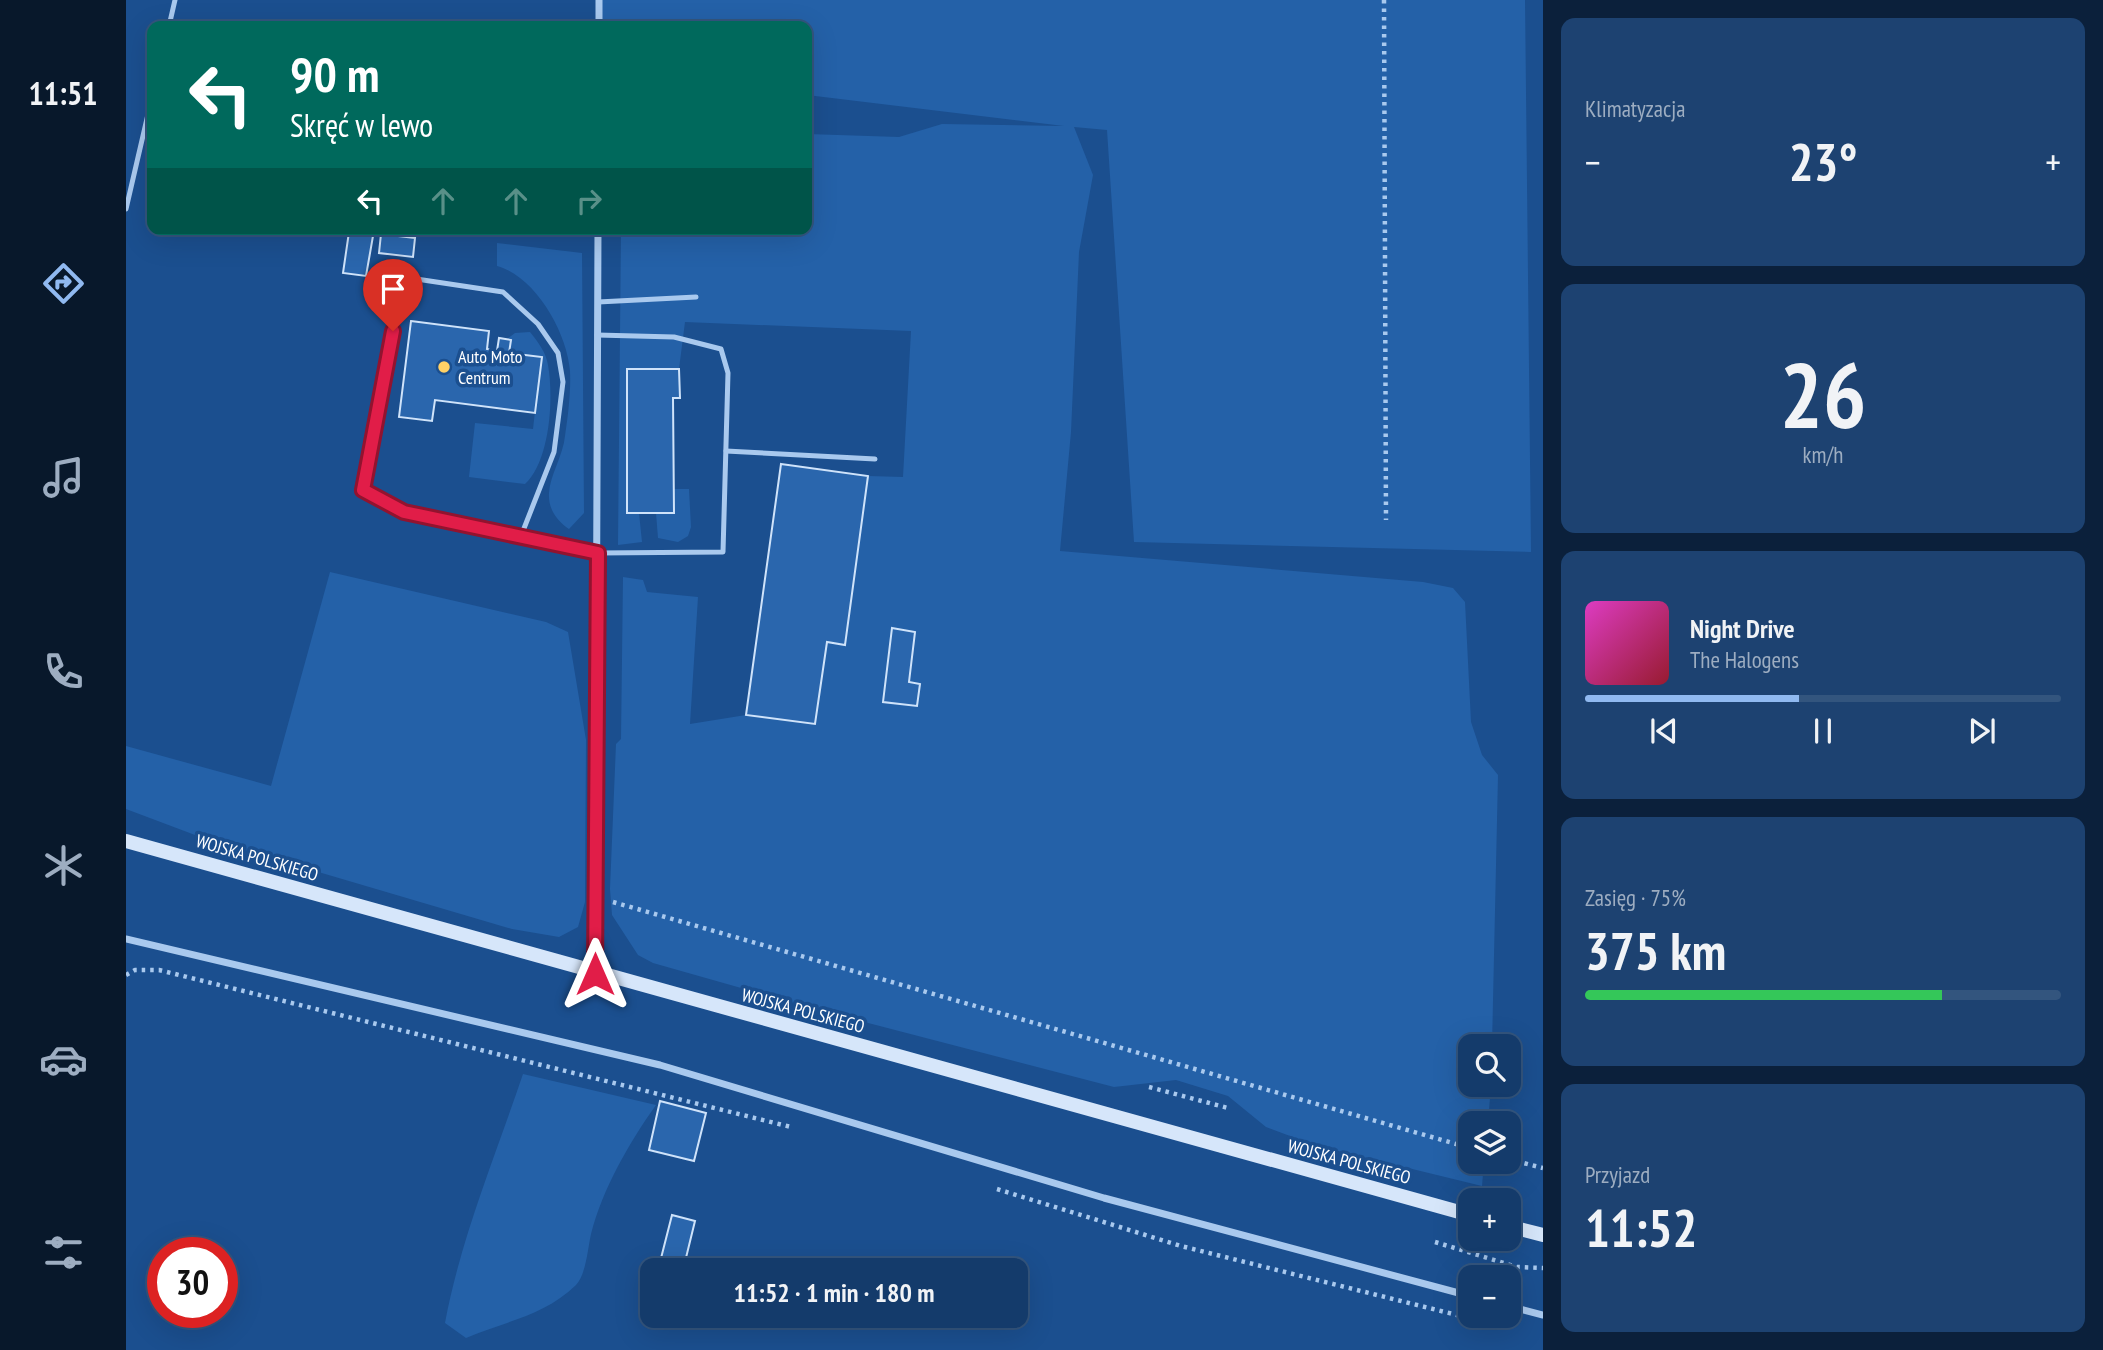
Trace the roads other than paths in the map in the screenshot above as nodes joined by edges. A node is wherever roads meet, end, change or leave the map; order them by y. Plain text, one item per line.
1 (175, 0) edge
2 (599, 0) edge
3 (170, 21) edge
4 (599, 21) edge
5 (147, 119) edge
6 (126, 209) edge
7 (598, 235) edge
8 (696, 297) dead end
9 (598, 302) junction
10 (597, 335) junction
11 (726, 451) junction
12 (875, 458) dead end
13 (521, 536) junction
14 (598, 553) junction
15 (126, 841) edge
16 (126, 939) edge
17 (595, 974) junction
18 (1458, 1212) edge
19 (1521, 1229) edge
20 (1543, 1235) edge
21 (1458, 1293) edge
22 (1521, 1309) edge
23 (1543, 1315) edge

1 - 3 lane
2 - 4 street
5 - 6 lane
7 - 9 street
8 - 9 lane
9 - 10 street
10 - 11 lane
10 - 14 street
11 - 12 lane
11 - 14 lane
13 - 13 lane
13 - 14 lane
14 - 17 street
15 - 17 main road, WOJSKA POLSKIEGO
16 - 21 street
17 - 18 main road, WOJSKA POLSKIEGO
19 - 20 main road
22 - 23 street

